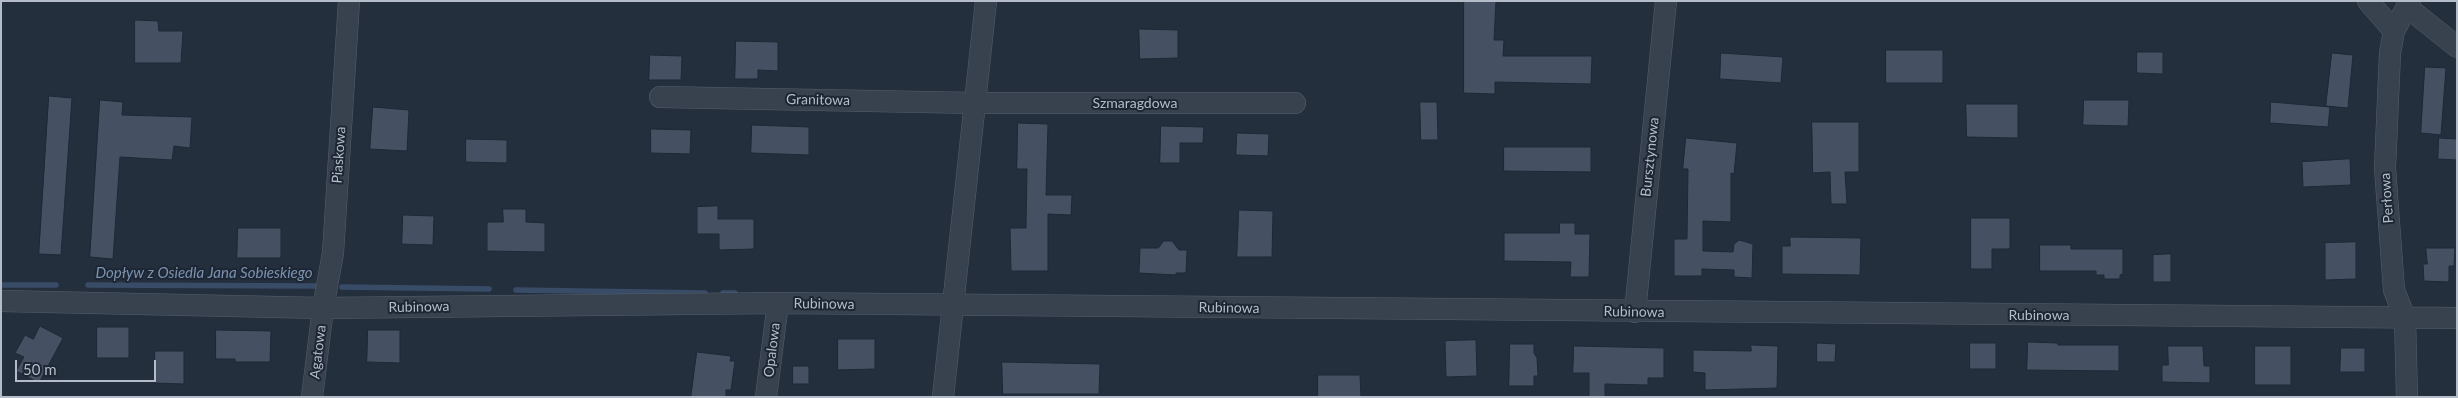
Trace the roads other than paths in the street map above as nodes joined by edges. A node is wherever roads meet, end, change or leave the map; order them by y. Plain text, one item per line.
1 (349, 1) edge
2 (986, 1) edge
3 (1666, 1) edge
4 (2368, 1) edge
5 (2409, 4) edge
6 (2394, 31) junction
7 (2457, 48) edge
8 (660, 96) dead end
9 (975, 103) junction
10 (1295, 103) dead end
11 (1, 301) edge
12 (778, 304) junction
13 (954, 305) junction
14 (323, 308) junction
15 (1635, 312) junction
16 (2405, 318) junction
17 (2457, 318) edge
18 (312, 397) edge
19 (766, 397) edge
20 (943, 397) edge
21 (2407, 397) edge

1 - 14 street, Piaskowa
2 - 9 street
3 - 15 street, Bursztynowa
4 - 6 street
5 - 6 street, Perłowa
5 - 7 street
6 - 16 street, Perłowa
8 - 9 street, Granitowa
9 - 10 street, Szmaragdowa
9 - 13 street
11 - 14 street, Rubinowa
12 - 13 street, Rubinowa
12 - 14 street, Rubinowa
12 - 19 street, Opalowa
13 - 15 street, Rubinowa
13 - 20 street
14 - 18 street, Agatowa
15 - 16 street, Rubinowa
16 - 17 street, Rubinowa
16 - 21 street, Perłowa

